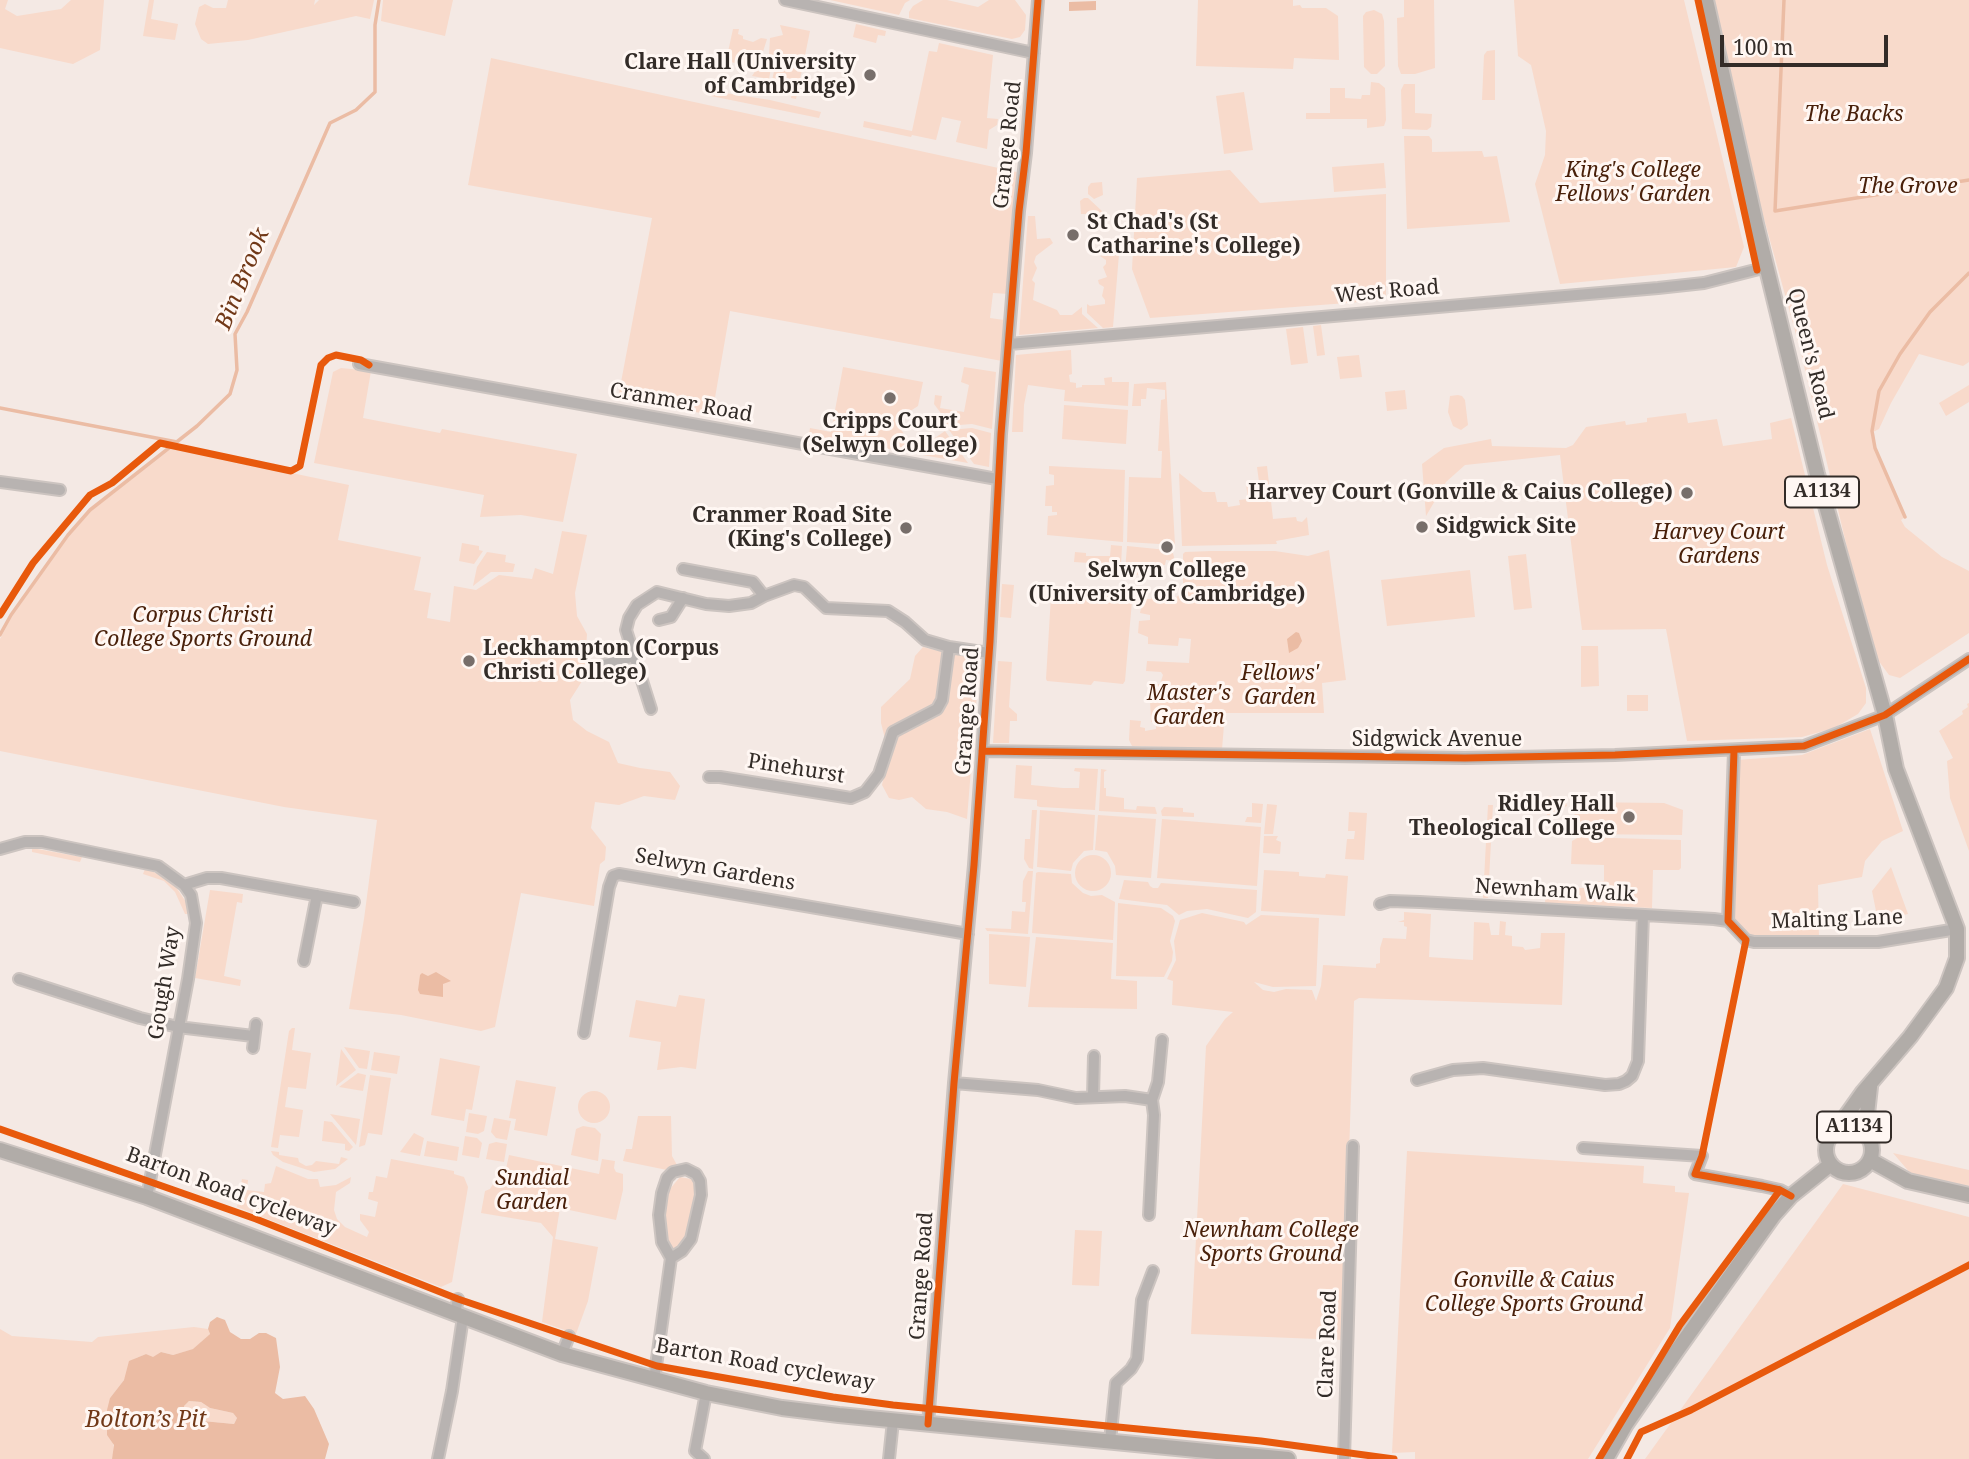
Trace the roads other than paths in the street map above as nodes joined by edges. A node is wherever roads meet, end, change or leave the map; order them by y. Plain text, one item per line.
1 (785, 0) edge
2 (1038, 0) edge
3 (1706, 0) edge
4 (1034, 53) junction
5 (1767, 267) junction
6 (1009, 344) junction
7 (359, 363) dead end
8 (997, 479) junction
9 (0, 482) edge
10 (60, 489) dead end
11 (683, 569) dead end
12 (764, 596) junction
13 (682, 598) junction
14 (659, 620) dead end
15 (949, 647) junction
16 (989, 653) junction
17 (1969, 654) edge
18 (634, 656) junction
19 (1969, 659) edge
20 (601, 666) dead end
21 (1953, 668) junction
22 (651, 709) dead end
23 (1885, 715) junction
24 (982, 751) junction
25 (1734, 751) junction
26 (709, 777) dead end
27 (0, 849) edge
28 (184, 885) junction
29 (317, 895) junction
30 (354, 902) dead end
31 (1380, 904) dead end
32 (1643, 915) junction
33 (1728, 921) junction
34 (1956, 929) junction
35 (968, 934) junction
36 (304, 961) dead end
37 (19, 979) dead end
38 (178, 1027) junction
39 (584, 1033) dead end
40 (1162, 1040) dead end
41 (253, 1048) dead end
42 (1094, 1056) dead end
43 (1417, 1080) dead end
44 (954, 1083) junction
45 (1872, 1083) junction
46 (1093, 1096) junction
47 (1152, 1100) junction
48 (1836, 1130) junction
49 (1865, 1132) junction
50 (1353, 1146) dead end
51 (1583, 1148) dead end
52 (0, 1150) edge
53 (1870, 1160) junction
54 (1831, 1164) junction
55 (1969, 1195) edge
56 (1791, 1196) junction
57 (147, 1197) junction
58 (1149, 1215) dead end
59 (671, 1258) junction
60 (1153, 1271) dead end
61 (459, 1310) junction
62 (569, 1336) dead end
63 (562, 1354) junction
64 (654, 1381) junction
65 (706, 1393) junction
66 (893, 1421) junction
67 (928, 1424) junction
68 (1110, 1441) junction
69 (1261, 1457) edge
70 (438, 1459) edge
71 (704, 1459) edge
72 (889, 1459) edge
73 (1288, 1459) edge
74 (1344, 1459) edge
75 (1606, 1459) edge

1 - 4 street
2 - 4 street, Grange Road
3 - 5 main road, Queen's Road / A1134
4 - 6 street, Grange Road
5 - 6 street, West Road
5 - 23 main road, Queen's Road / A1134
6 - 8 street, Grange Road
7 - 8 street, Cranmer Road
8 - 16 street, Grange Road
9 - 10 street
11 - 12 street
12 - 13 street
12 - 15 street
13 - 14 street
13 - 18 street
15 - 16 street
15 - 26 street, Pinehurst
16 - 24 street, Grange Road
17 - 21 street
18 - 20 street
18 - 22 street
19 - 21 street
21 - 23 street, Sidgwick Avenue
23 - 25 street, Sidgwick Avenue
23 - 34 main road, A1134
24 - 25 street, Sidgwick Avenue
24 - 35 street, Grange Road
25 - 33 street
27 - 28 street
28 - 29 street
28 - 38 street, Gough Way
29 - 30 street
29 - 36 street
31 - 32 street, Newnham Walk
32 - 33 street, Newnham Walk
32 - 43 street
33 - 34 street, Malting Lane
34 - 45 main road, A1134
35 - 39 street, Selwyn Gardens
35 - 44 street, Grange Road
37 - 38 street
38 - 41 street
38 - 57 street, Gough Way
40 - 47 street
42 - 46 street
44 - 46 street
44 - 67 street, Grange Road
45 - 48 main road, A1134
45 - 49 main road, A1134
46 - 47 street
47 - 58 street
48 - 49 main road, A1134
48 - 54 main road, A1134
49 - 53 main road, A1134
50 - 74 street, Clare Road
51 - 56 street
52 - 57 main road
53 - 54 main road, A1134
53 - 55 main road, A1134
54 - 56 main road
56 - 75 main road
57 - 61 main road
59 - 59 street
59 - 64 street
60 - 68 street
61 - 63 main road
61 - 70 street
62 - 63 street
63 - 64 main road
64 - 65 main road
65 - 66 main road
65 - 71 street
66 - 67 main road
66 - 72 street
67 - 68 main road
68 - 69 main road
69 - 73 main road

